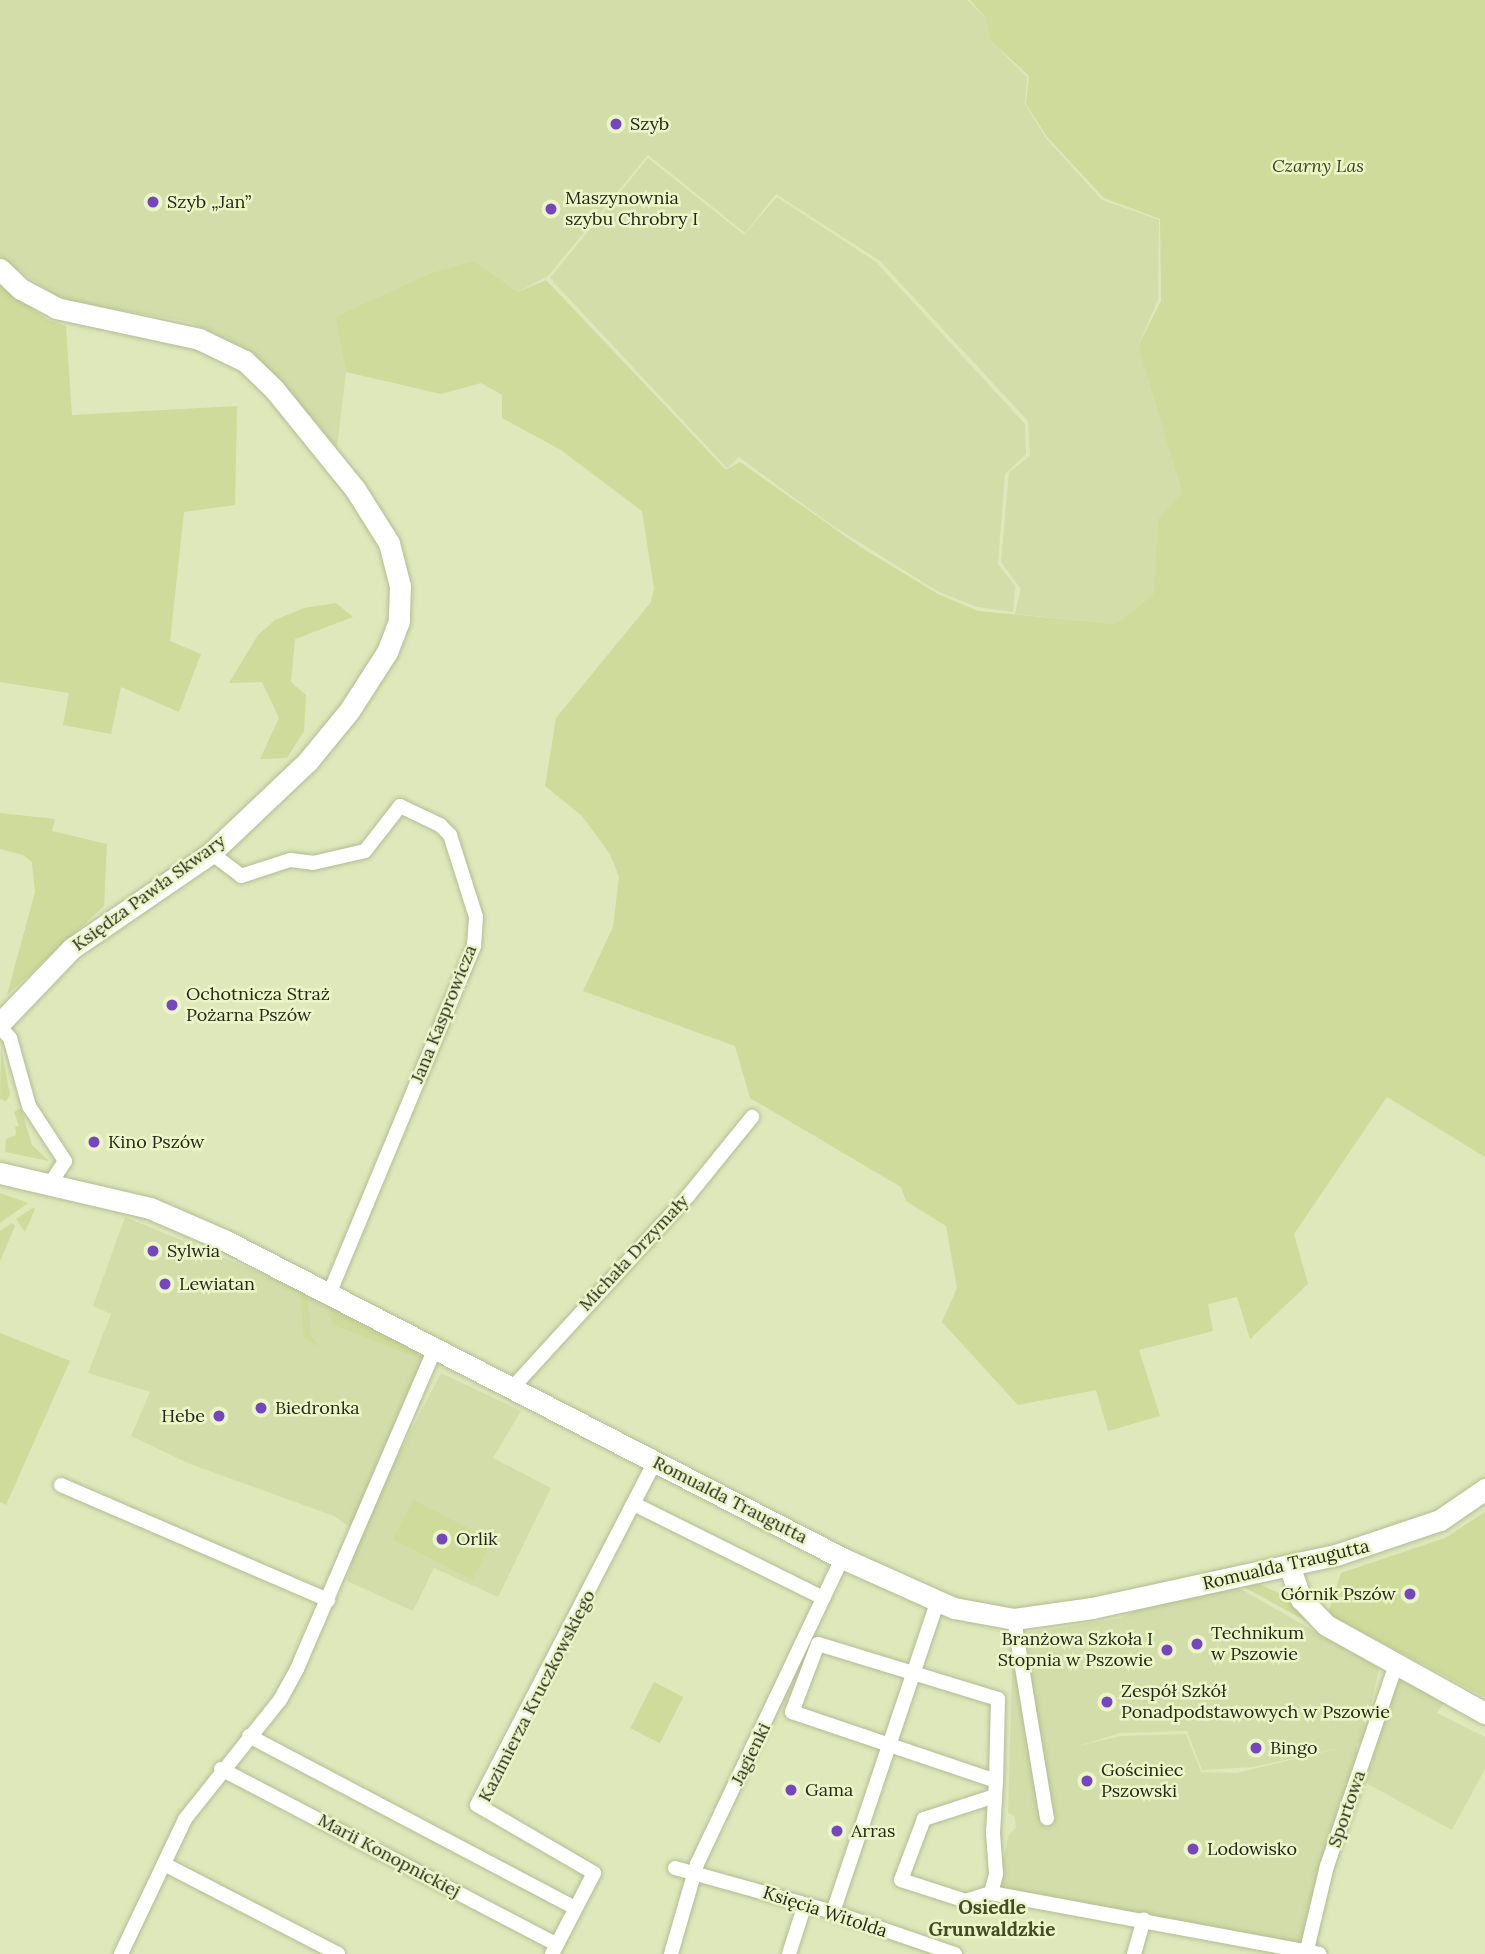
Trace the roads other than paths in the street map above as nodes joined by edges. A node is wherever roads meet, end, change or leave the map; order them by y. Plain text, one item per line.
1 (0, 269) edge
2 (211, 853) junction
3 (0, 1025) edge
4 (752, 1117) dead end
5 (0, 1173) edge
6 (50, 1184) junction
7 (329, 1294) junction
8 (436, 1347) junction
9 (513, 1387) junction
10 (656, 1462) junction
11 (61, 1485) dead end
12 (1485, 1489) edge
13 (636, 1505) junction
14 (842, 1558) junction
15 (1289, 1565) junction
16 (821, 1597) junction
17 (328, 1600) junction
18 (937, 1603) junction
19 (1014, 1619) junction
20 (1396, 1665) junction
21 (912, 1673) junction
22 (1485, 1713) edge
23 (249, 1736) junction
24 (888, 1745) junction
25 (220, 1769) junction
26 (995, 1788) junction
27 (1047, 1818) dead end
28 (164, 1864) junction
29 (675, 1868) dead end
30 (695, 1872) junction
31 (990, 1893) junction
32 (805, 1904) junction
33 (575, 1908) junction
34 (833, 1912) junction
35 (1144, 1919) junction
36 (555, 1950) edge
37 (1311, 1953) edge
38 (121, 1954) edge
39 (338, 1954) edge
40 (671, 1954) edge
41 (789, 1954) edge
42 (955, 1954) edge
43 (1134, 1954) edge

1 - 2 street, Księdza Pawła Skwary
2 - 3 street, Księdza Pawła Skwary
2 - 7 street, Jana Kasprowicza
3 - 6 street
4 - 9 street, Michała Drzymały
5 - 6 street, Romualda Traugutta
6 - 7 street, Romualda Traugutta
7 - 8 street, Romualda Traugutta
8 - 9 street, Romualda Traugutta
8 - 17 street
9 - 10 street, Romualda Traugutta
10 - 13 street, Kazimierza Kruczkowskiego
10 - 14 street, Romualda Traugutta
11 - 17 street
12 - 15 street, Romualda Traugutta
13 - 16 street
13 - 33 street, Kazimierza Kruczkowskiego
14 - 16 street, Jagienki
14 - 18 street, Romualda Traugutta
15 - 19 street, Romualda Traugutta
15 - 20 street
16 - 30 street, Jagienki
17 - 23 street
18 - 19 street, Romualda Traugutta
18 - 21 street
19 - 27 street
20 - 22 street
20 - 37 street, Sportowa
21 - 24 street
21 - 24 street
21 - 26 street
23 - 25 street
23 - 33 street
24 - 26 street
24 - 34 street
25 - 28 street
25 - 36 street, Marii Konopnickiej
26 - 31 street
26 - 31 street
28 - 38 street
28 - 39 street
29 - 30 street, Księcia Witolda
30 - 32 street, Księcia Witolda
30 - 40 street, Jagienki
31 - 35 street
32 - 34 street, Księcia Witolda
32 - 41 street
33 - 36 street, Kazimierza Kruczkowskiego
34 - 42 street, Księcia Witolda
35 - 37 street
35 - 43 street

